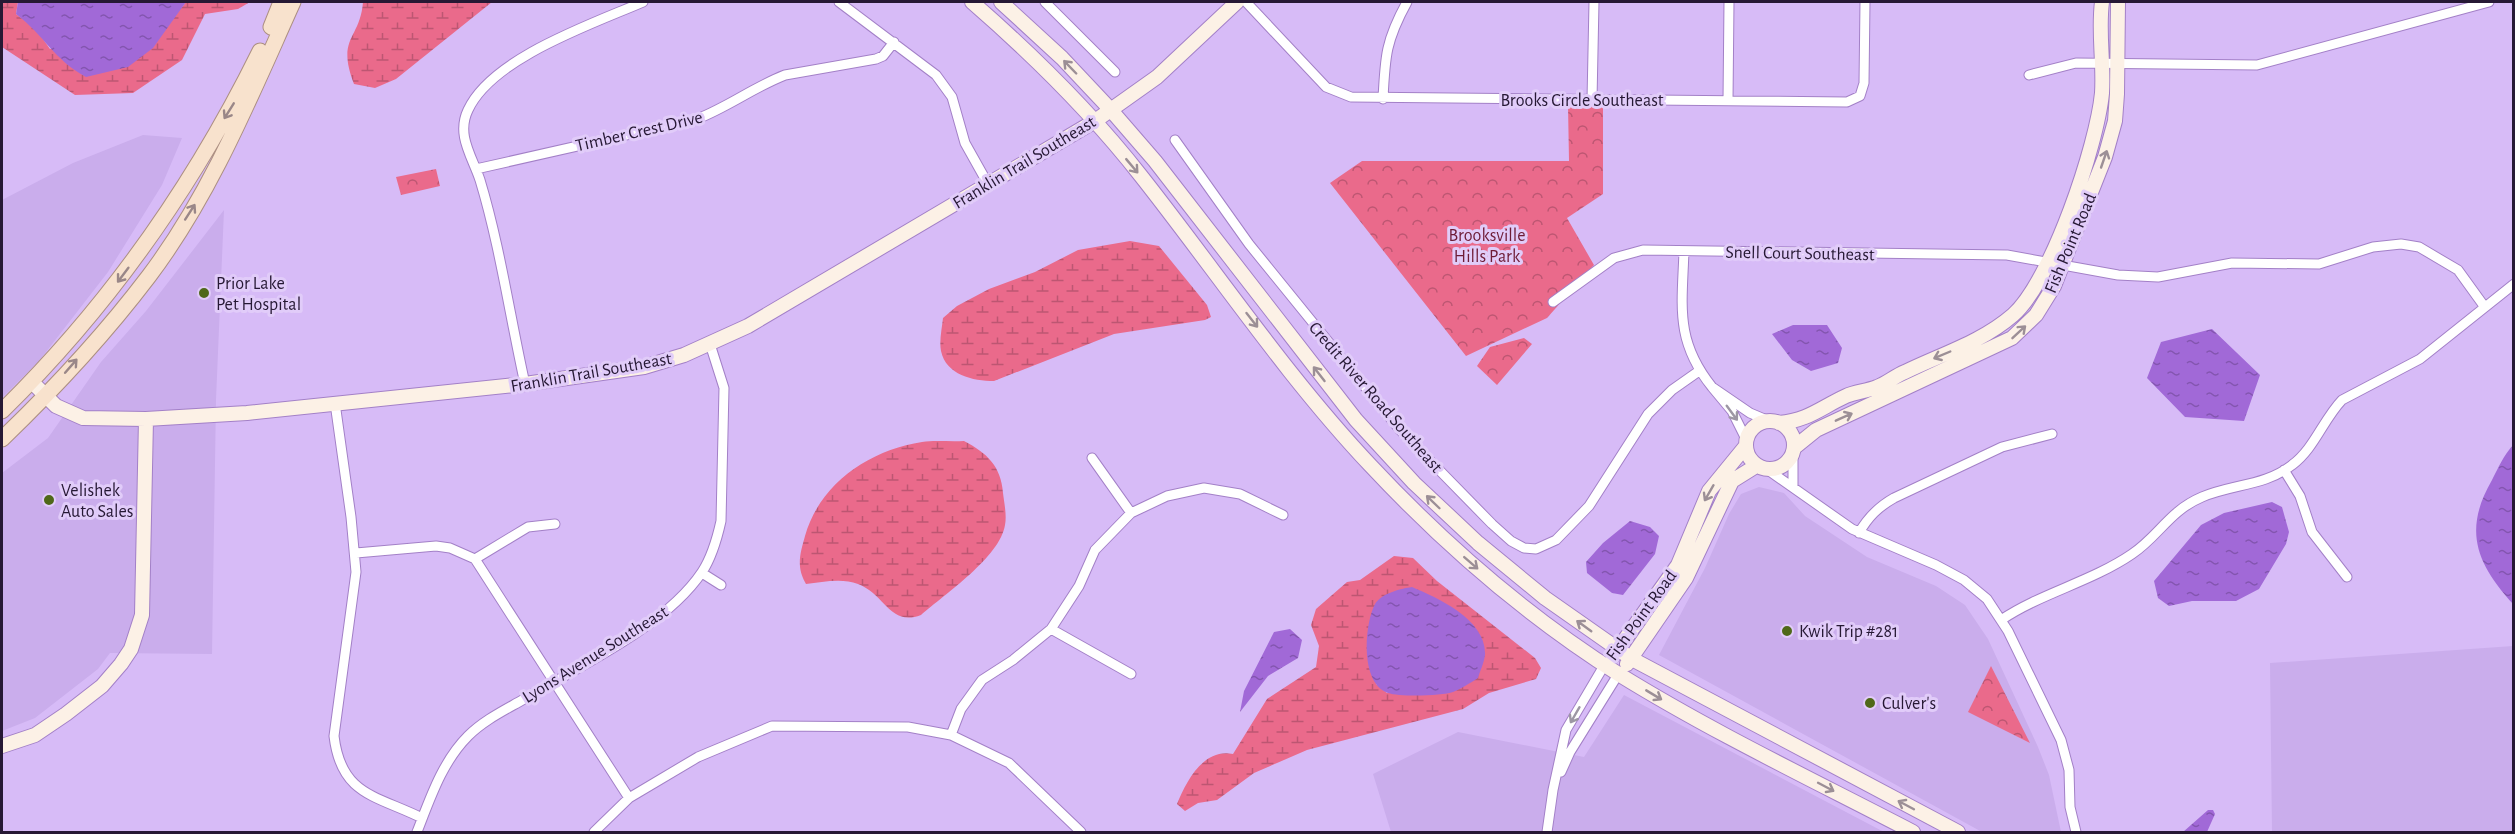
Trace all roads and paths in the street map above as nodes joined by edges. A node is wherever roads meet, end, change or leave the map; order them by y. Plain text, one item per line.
1 (281, 2) edge
2 (293, 2) edge
3 (643, 2) edge
4 (839, 2) edge
5 (972, 2) edge
6 (1001, 2) edge
7 (1045, 2) edge
8 (1237, 2) edge
9 (1246, 2) edge
10 (1407, 2) edge
11 (1594, 2) edge
12 (1730, 2) edge
13 (1865, 2) edge
14 (2102, 2) edge
15 (2118, 2) edge
16 (2489, 2) edge
17 (894, 42) junction
18 (2117, 62) junction
19 (2101, 63) junction
20 (1115, 72) dead end
21 (2029, 75) dead end
22 (1383, 99) junction
23 (1592, 100) junction
24 (1728, 100) junction
25 (1110, 109) junction
26 (1095, 121) junction
27 (1175, 140) dead end
28 (476, 169) junction
29 (988, 184) junction
30 (1683, 251) junction
31 (2047, 262) junction
32 (2063, 264) junction
33 (2514, 284) edge
34 (1553, 302) dead end
35 (2484, 306) junction
36 (710, 344) junction
37 (1698, 370) junction
38 (32, 382) junction
39 (525, 384) junction
40 (1712, 387) junction
41 (46, 396) junction
42 (335, 403) junction
43 (2, 411) edge
44 (146, 419) junction
45 (1774, 422) junction
46 (2052, 434) dead end
47 (2, 439) edge
48 (1746, 443) junction
49 (1794, 450) junction
50 (1092, 458) dead end
51 (1762, 468) junction
52 (2284, 470) junction
53 (1794, 487) junction
54 (1131, 513) junction
55 (1283, 515) dead end
56 (555, 524) dead end
57 (1859, 533) junction
58 (356, 553) junction
59 (475, 559) junction
60 (702, 573) junction
61 (2347, 577) dead end
62 (721, 585) dead end
63 (2001, 620) junction
64 (1051, 629) junction
65 (1619, 651) junction
66 (1632, 659) junction
67 (1605, 664) junction
68 (1618, 673) junction
69 (1131, 674) dead end
70 (552, 682) junction
71 (951, 735) junction
72 (2, 746) edge
73 (1553, 790) junction
74 (629, 798) junction
75 (422, 818) junction
76 (417, 832) edge
77 (594, 832) edge
78 (1082, 832) edge
79 (1547, 832) edge
80 (1913, 832) edge
81 (1958, 832) edge
82 (2076, 832) edge

1 -> 38 main road
41 -> 2 main road
3 - 28 street
4 - 17 street
5 - 26 street
25 -> 6 street
7 - 20 street
8 - 25 street, Franklin Trail Southeast
9 - 22 street, Brooks Circle Southeast
10 - 22 street
11 - 23 street
12 - 24 street
13 - 24 street, Brooks Circle Southeast
14 - 19 street, Fish Point Road
15 - 18 street, Fish Point Road
16 - 18 street
17 - 28 street, Timber Crest Drive
17 - 29 street
18 - 19 street
32 -> 18 street, Fish Point Road
19 - 21 street
19 - 31 street, Fish Point Road
22 - 23 street, Brooks Circle Southeast
23 - 24 street, Brooks Circle Southeast
25 - 26 street, Franklin Trail Southeast
65 -> 25 street
26 - 29 street, Franklin Trail Southeast
26 -> 67 street
27 - 37 street, Credit River Road Southeast
28 - 39 street
29 - 36 street, Franklin Trail Southeast
30 - 31 street, Snell Court Southeast
30 - 34 street, Snell Court Southeast
30 - 37 street
31 - 32 street, Snell Court Southeast
31 -> 45 street, Fish Point Road
32 - 35 street, Snell Court Southeast
49 -> 32 street, Fish Point Road
33 - 35 street
35 - 52 street
36 - 39 street, Franklin Trail Southeast
36 - 60 street, Lyons Avenue Southeast
37 - 40 street
38 - 41 street, Franklin Trail Southeast
38 - 43 main road
39 - 42 street, Franklin Trail Southeast
40 - 45 street
40 -> 48 street
41 - 44 street, Franklin Trail Southeast
41 - 47 main road
42 - 44 street, Franklin Trail Southeast
42 - 58 street
44 - 72 street
45 - 48 street
45 - 49 street
46 - 57 street
48 - 51 street
48 -> 65 street, Fish Point Road
49 - 51 street
49 - 53 street
50 - 54 street
51 - 53 street
51 - 66 street, Fish Point Road
52 - 61 street
52 - 63 street
53 - 57 street
54 - 55 street
54 - 64 street
56 - 59 street
57 - 63 street
58 - 59 street
58 - 75 street
59 - 70 street
60 - 62 street
60 - 70 street, Lyons Avenue Southeast
63 - 82 street
64 - 69 street
64 - 71 street
65 - 66 street
65 - 67 street, Fish Point Road
66 - 68 street, Fish Point Road
81 -> 66 street
67 - 68 street
67 -> 73 street, Fish Point Road
68 - 73 street, Fish Point Road
68 -> 80 street
70 - 74 street
70 - 75 street, Lyons Avenue Southeast
71 - 74 street
71 - 78 street
73 - 79 street, Fish Point Road
74 - 77 street
75 - 76 street, Lyons Avenue Southeast

